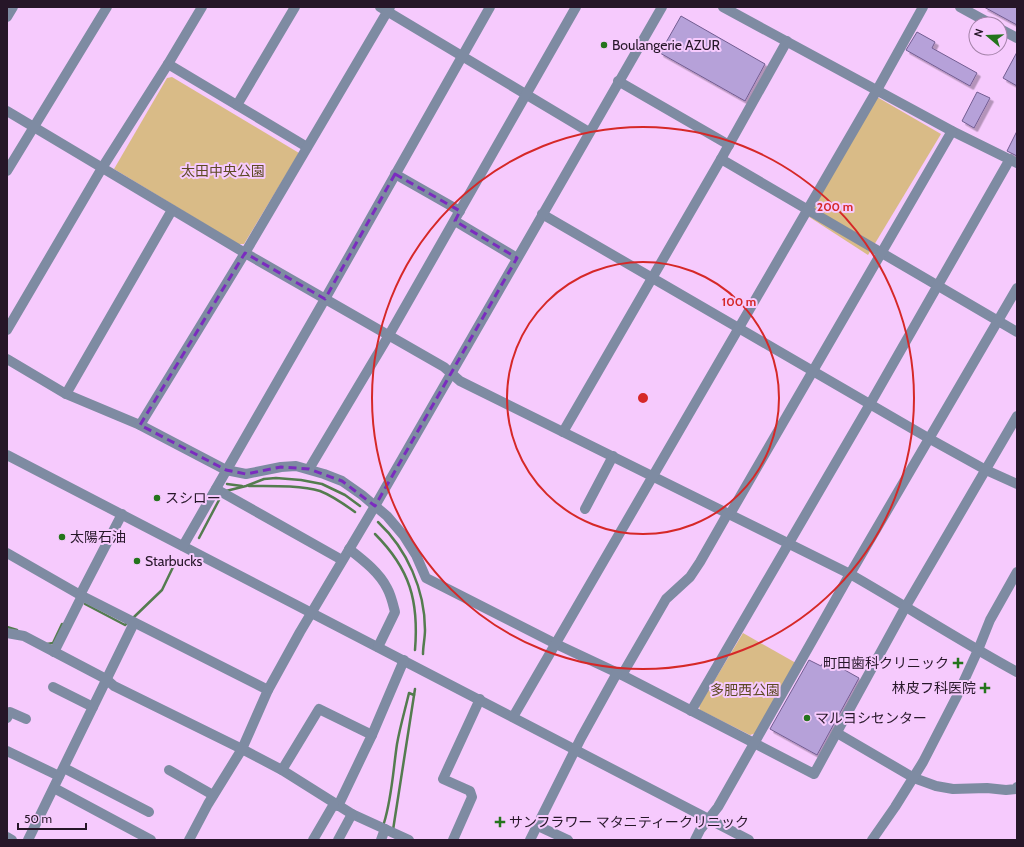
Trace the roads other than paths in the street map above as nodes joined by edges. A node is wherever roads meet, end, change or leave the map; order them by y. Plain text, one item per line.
1 (13, 7) edge
2 (107, 7) edge
3 (202, 7) edge
4 (295, 7) edge
5 (490, 7) edge
6 (576, 7) edge
7 (662, 7) edge
8 (724, 7) edge
9 (923, 7) edge
10 (960, 7) edge
11 (386, 8) edge
12 (976, 16) edge
13 (7, 17) edge
14 (1008, 33) edge
15 (1017, 38) edge
16 (787, 41) junction
17 (462, 56) junction
18 (168, 64) junction
19 (618, 81) junction
20 (877, 90) junction
21 (526, 94) junction
22 (237, 105) junction
23 (7, 110) edge
24 (33, 126) junction
25 (952, 131) junction
26 (589, 132) junction
27 (729, 145) junction
28 (307, 147) junction
29 (721, 159) junction
30 (1013, 161) edge
31 (102, 168) junction
32 (7, 171) edge
33 (395, 174) junction
34 (172, 210) junction
35 (806, 210) junction
36 (460, 211) junction
37 (542, 214) junction
38 (455, 221) junction
39 (245, 253) junction
40 (881, 253) junction
41 (517, 258) junction
42 (652, 279) junction
43 (937, 285) junction
44 (1017, 288) edge
45 (325, 299) junction
46 (998, 321) junction
47 (739, 329) junction
48 (7, 330) edge
49 (1017, 332) edge
50 (389, 335) junction
51 (7, 359) edge
52 (813, 372) junction
53 (451, 373) junction
54 (66, 394) junction
55 (870, 404) junction
56 (1017, 416) edge
57 (140, 425) junction
58 (563, 432) junction
59 (930, 439) junction
60 (7, 455) edge
61 (613, 456) junction
62 (309, 469) junction
63 (226, 470) junction
64 (986, 470) junction
65 (654, 476) junction
66 (1017, 484) edge
67 (216, 489) junction
68 (375, 506) junction
69 (585, 509) dead end
70 (729, 513) junction
71 (122, 514) junction
72 (788, 543) junction
73 (183, 546) junction
74 (349, 549) junction
75 (8, 554) edge
76 (342, 560) junction
77 (1017, 572) edge
78 (850, 574) junction
79 (81, 596) junction
80 (906, 606) junction
81 (311, 612) junction
82 (134, 623) junction
83 (7, 633) edge
84 (556, 644) junction
85 (378, 647) junction
86 (978, 650) junction
87 (54, 652) junction
88 (404, 660) junction
89 (1017, 672) edge
90 (620, 674) junction
91 (106, 679) junction
92 (53, 687) dead end
93 (268, 690) junction
94 (480, 699) junction
95 (93, 707) junction
96 (691, 711) junction
97 (513, 717) junction
98 (7, 718) edge
99 (26, 719) dead end
100 (837, 733) junction
101 (372, 735) junction
102 (755, 743) junction
103 (242, 749) junction
104 (575, 749) junction
105 (7, 751) edge
106 (169, 770) dead end
107 (282, 770) junction
108 (62, 772) junction
109 (914, 778) junction
110 (1017, 787) edge
111 (54, 788) junction
112 (213, 795) junction
113 (336, 805) junction
114 (149, 812) dead end
115 (352, 814) junction
116 (709, 818) junction
117 (538, 826) junction
118 (391, 831) junction
119 (7, 838) edge
120 (875, 839) edge
121 (12, 840) edge
122 (28, 840) edge
123 (151, 840) edge
124 (188, 840) edge
125 (313, 840) edge
126 (338, 840) edge
127 (381, 840) edge
128 (409, 840) edge
129 (453, 840) edge
130 (530, 840) edge
131 (568, 840) edge
132 (695, 840) edge
133 (749, 840) edge

1 - 13 street
2 - 24 street
3 - 18 street
4 - 22 street
5 - 17 street
6 - 21 street
7 - 19 street
8 - 16 street
9 - 20 street
10 - 12 street
11 - 17 street
11 - 28 street
14 - 15 street
16 - 20 street
16 - 27 street
17 - 21 street
17 - 33 street
18 - 22 street
18 - 31 street
19 - 26 street
19 - 27 street
20 - 25 street
20 - 35 street
21 - 26 street
21 - 36 street
22 - 28 street
23 - 24 street
24 - 31 street
24 - 32 street
25 - 30 street
25 - 40 street
26 - 37 street
27 - 29 street
28 - 39 street
29 - 35 street
29 - 42 street
30 - 43 street
31 - 34 street
31 - 48 street
33 - 36 street
33 - 45 street
34 - 39 street
34 - 54 street
35 - 40 street
35 - 47 street
36 - 38 street
37 - 41 street
37 - 42 street
38 - 41 street
38 - 50 street
39 - 45 street
39 - 57 street
40 - 43 street
40 - 52 street
41 - 53 street
42 - 47 street
42 - 58 street
43 - 46 street
43 - 55 street
44 - 46 street
45 - 50 street
45 - 63 street
46 - 49 street
46 - 59 street
47 - 52 street
47 - 65 street
50 - 53 street
50 - 62 street
51 - 54 street
52 - 55 street
52 - 70 street
53 - 58 street
53 - 68 street
54 - 57 street
55 - 59 street
55 - 72 street
56 - 64 street
57 - 63 street
58 - 61 street
59 - 64 street
59 - 78 street
60 - 71 street
61 - 65 street
61 - 69 street
62 - 63 street
62 - 68 street
63 - 67 street
64 - 66 street
64 - 80 street
65 - 70 street
65 - 84 street
67 - 73 street
67 - 76 street
68 - 74 street
68 - 84 street
70 - 72 street
70 - 90 street
71 - 73 street
71 - 79 street
72 - 78 street
72 - 96 street
73 - 81 street
74 - 76 street
74 - 85 street
75 - 79 street
76 - 81 street
77 - 86 street
78 - 80 street
78 - 102 street
79 - 82 street
79 - 87 street
80 - 86 street
80 - 100 street
81 - 85 street
81 - 93 street
82 - 91 street
82 - 93 street
83 - 87 street
84 - 90 street
84 - 97 street
85 - 88 street
86 - 89 street
86 - 109 street
87 - 91 street
88 - 94 street
88 - 101 street
90 - 96 street
90 - 104 street
91 - 95 street
91 - 103 street
92 - 95 street
93 - 103 street
94 - 97 street
94 - 129 street
95 - 108 street
96 - 102 street
97 - 104 street
98 - 99 street
100 - 102 street
100 - 109 street
101 - 107 street
101 - 113 street
102 - 116 street
103 - 107 street
103 - 112 street
104 - 116 street
104 - 117 street
105 - 108 street
106 - 112 street
107 - 113 street
108 - 111 street
108 - 114 street
109 - 110 street
109 - 120 street
111 - 122 street
111 - 123 street
112 - 124 street
113 - 115 street
113 - 125 street
115 - 118 street
115 - 126 street
116 - 132 street
116 - 133 street
117 - 130 street
117 - 131 street
118 - 127 street
118 - 128 street
119 - 121 street

